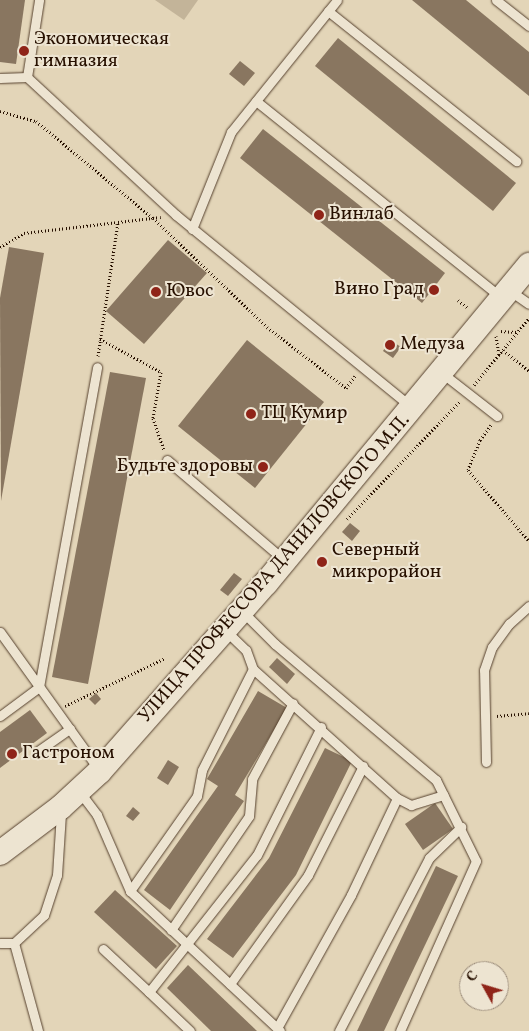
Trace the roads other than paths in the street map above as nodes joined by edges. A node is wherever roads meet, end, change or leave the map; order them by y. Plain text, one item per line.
1 (39, 0) edge
2 (336, 0) edge
3 (496, 0) edge
4 (328, 11) junction
5 (529, 26) edge
6 (0, 78) edge
7 (27, 78) junction
8 (256, 101) junction
9 (516, 161) dead end
10 (192, 229) junction
11 (529, 265) edge
12 (506, 294) junction
13 (529, 304) edge
14 (98, 367) road end
15 (442, 373) junction
16 (413, 409) junction
17 (497, 416) road end
18 (167, 460) road end
19 (286, 561) junction
20 (529, 606) edge
21 (242, 611) junction
22 (225, 630) junction
23 (0, 632) edge
24 (253, 669) junction
25 (39, 687) junction
26 (294, 703) junction
27 (0, 716) edge
28 (321, 727) junction
29 (70, 729) junction
30 (38, 752) dead end
31 (486, 762) dead end
32 (363, 766) junction
33 (100, 771) junction
34 (79, 791) junction
35 (444, 795) junction
36 (397, 798) junction
37 (61, 807) junction
38 (461, 827) junction
39 (0, 853) edge
40 (130, 891) junction
41 (171, 930) junction
42 (0, 943) edge
43 (14, 943) junction
44 (187, 944) junction
45 (103, 949) dead end
46 (230, 984) junction
47 (149, 992) junction
48 (279, 1029) edge
49 (38, 1031) edge
50 (190, 1031) edge
51 (339, 1031) edge
52 (400, 1031) edge

1 - 7 lane
2 - 4 lane
3 - 5 lane
4 - 8 lane
4 - 9 lane
6 - 7 lane
7 - 10 lane
8 - 10 lane
8 - 12 lane
10 - 16 lane
11 - 12 main road, УЛИЦА ПРОФЕССОРА ДАНИЛОВСКОГО М.П.
12 - 13 lane
12 - 15 main road, УЛИЦА ПРОФЕССОРА ДАНИЛОВСКОГО М.П.
14 - 25 lane
15 - 16 main road, УЛИЦА ПРОФЕССОРА ДАНИЛОВСКОГО М.П.
15 - 17 lane
16 - 19 main road, УЛИЦА ПРОФЕССОРА ДАНИЛОВСКОГО М.П.
18 - 19 lane
19 - 21 main road, УЛИЦА ПРОФЕССОРА ДАНИЛОВСКОГО М.П.
20 - 31 lane
21 - 22 main road, УЛИЦА ПРОФЕССОРА ДАНИЛОВСКОГО М.П.
21 - 35 lane
22 - 24 lane
22 - 33 main road, УЛИЦА ПРОФЕССОРА ДАНИЛОВСКОГО М.П.
23 - 25 lane
24 - 26 lane
24 - 40 lane
25 - 27 lane
25 - 29 lane
26 - 28 lane
26 - 41 lane
28 - 32 lane
28 - 44 lane
29 - 30 lane
29 - 33 lane
32 - 36 lane
32 - 46 lane
33 - 34 main road, УЛИЦА ПРОФЕССОРА ДАНИЛОВСКОГО М.П.
34 - 37 main road, УЛИЦА ПРОФЕССОРА ДАНИЛОВСКОГО М.П.
34 - 40 lane
35 - 36 lane
35 - 38 lane
36 - 48 lane
37 - 39 main road, УЛИЦА ПРОФЕССОРА ДАНИЛОВСКОГО М.П.
37 - 43 lane
38 - 51 lane
38 - 52 lane
40 - 41 lane
41 - 44 lane
42 - 43 lane
43 - 49 lane
44 - 46 lane
44 - 47 lane
45 - 47 lane
46 - 48 lane
47 - 50 lane

